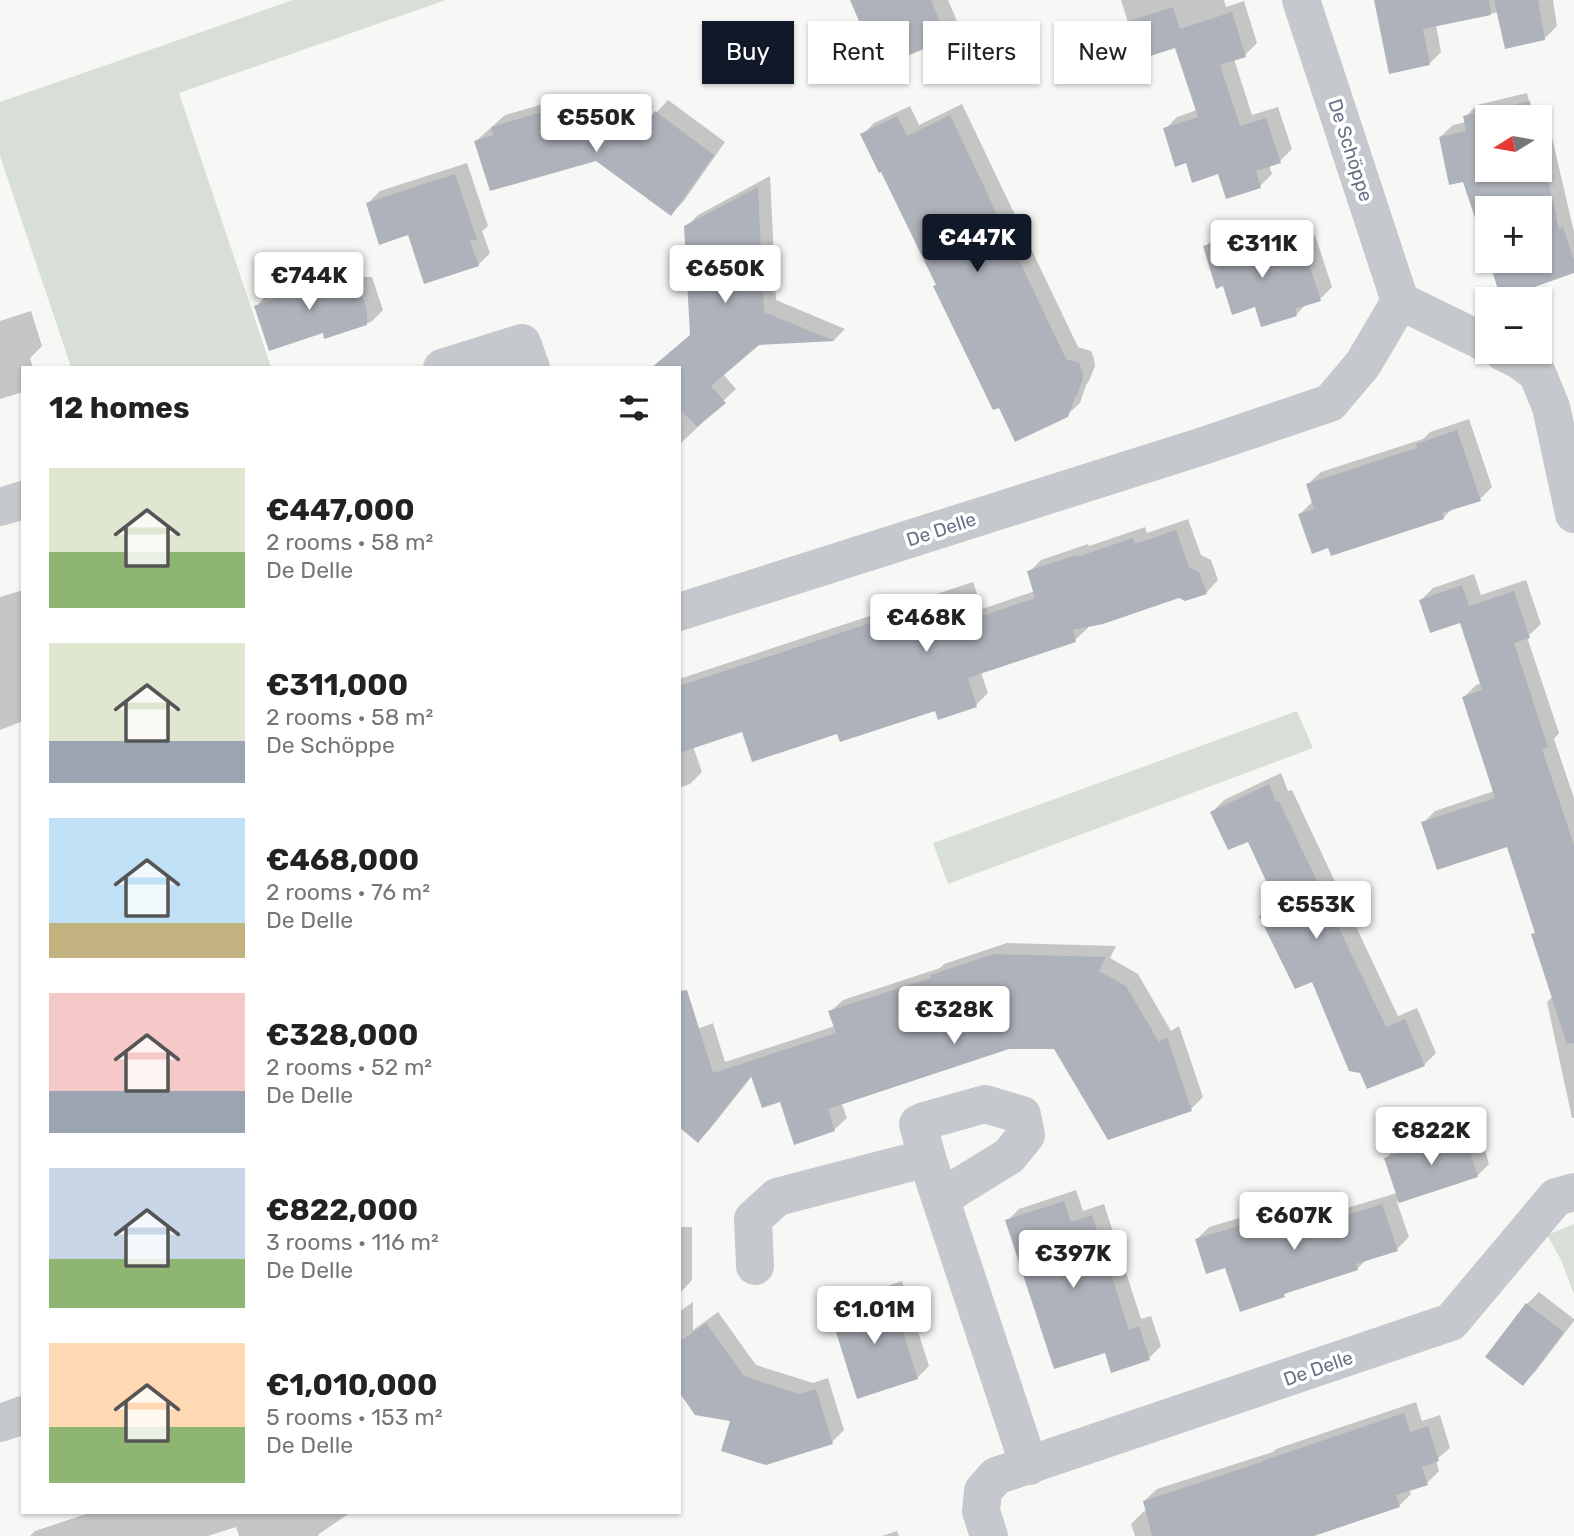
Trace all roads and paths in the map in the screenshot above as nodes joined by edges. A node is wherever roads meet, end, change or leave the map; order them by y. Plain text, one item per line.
1 (1301, 0) edge
2 (1401, 301) junction
3 (1475, 338) edge
4 (1525, 364) edge
5 (448, 366) edge
6 (530, 366) edge
7 (21, 501) edge
8 (0, 507) edge
9 (1574, 514) edge
10 (681, 611) edge
11 (928, 1158) junction
12 (1565, 1195) edge
13 (941, 1198) junction
14 (755, 1266) dead end
15 (21, 1416) edge
16 (0, 1423) edge
17 (1029, 1466) junction
18 (989, 1536) edge

1 - 2 street, De Schöppe
2 - 3 street
2 - 10 street, De Delle
4 - 9 street
5 - 6 street
7 - 8 street
11 - 13 street
11 - 13 street
11 - 14 street
12 - 17 street, De Delle
13 - 17 street
15 - 16 street
17 - 18 street, De Delle

